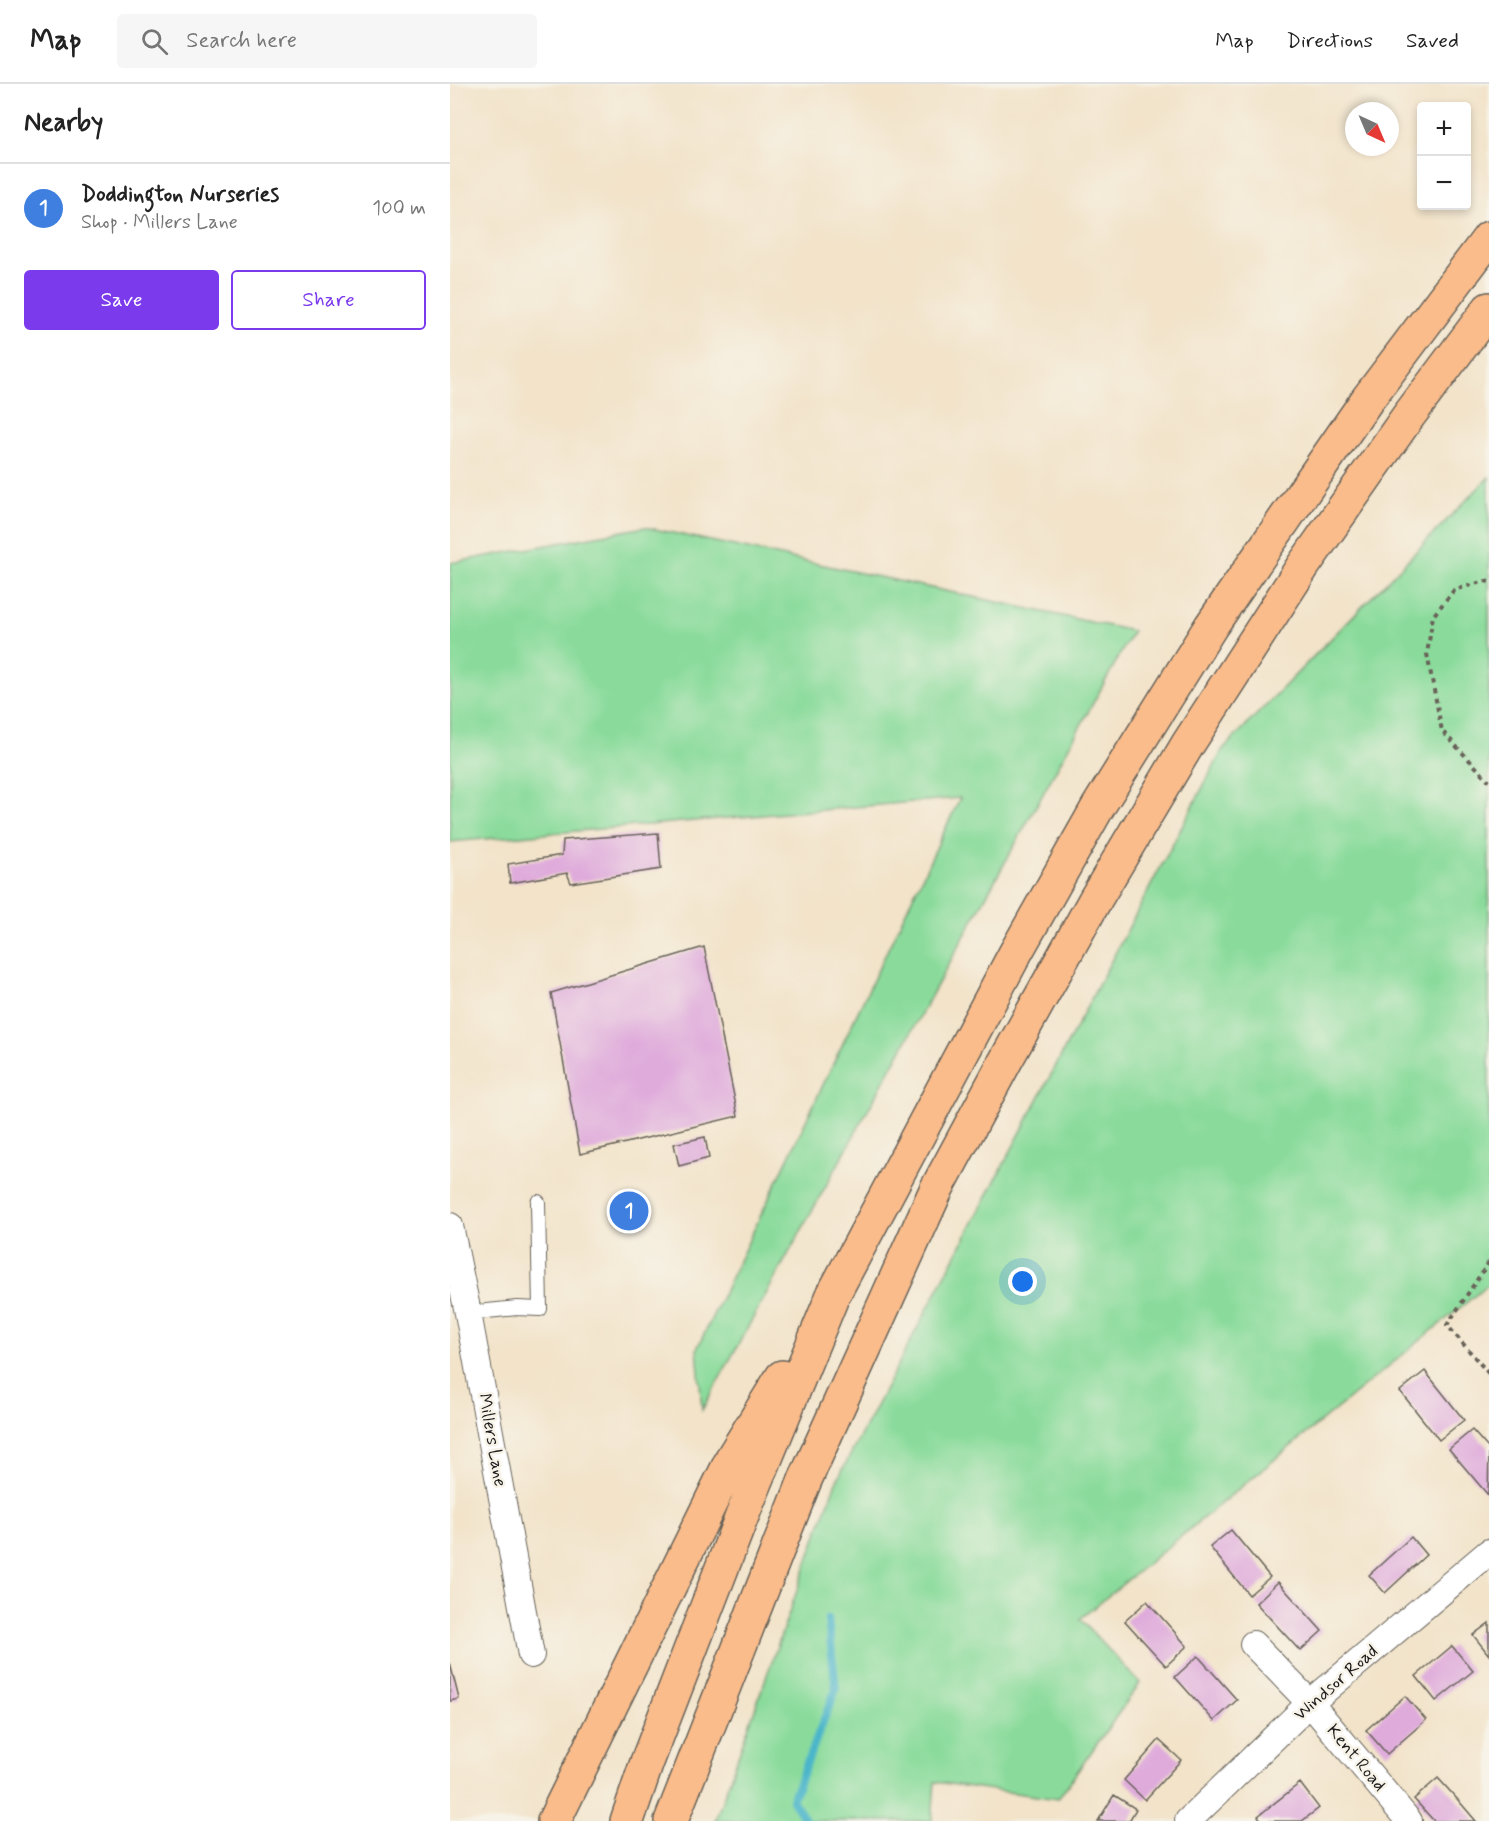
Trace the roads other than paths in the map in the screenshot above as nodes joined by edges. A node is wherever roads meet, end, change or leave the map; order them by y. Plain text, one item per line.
1 (1489, 238) edge
2 (1489, 309) edge
3 (538, 1202) dead end
4 (450, 1226) edge
5 (833, 1295) junction
6 (468, 1313) junction
7 (1489, 1552) edge
8 (1252, 1644) dead end
9 (531, 1655) dead end
10 (1310, 1703) junction
11 (554, 1821) edge
12 (627, 1821) edge
13 (671, 1821) edge
14 (1188, 1821) edge
15 (1409, 1821) edge

1 - 5 highway
2 - 13 highway
3 - 6 lane
4 - 6 street, Millers Lane
5 - 11 highway
5 - 12 highway
6 - 9 street, Millers Lane
7 - 10 street, Windsor Road
8 - 10 street, Kent Road
10 - 14 street, Windsor Road
10 - 15 street, Kent Road

